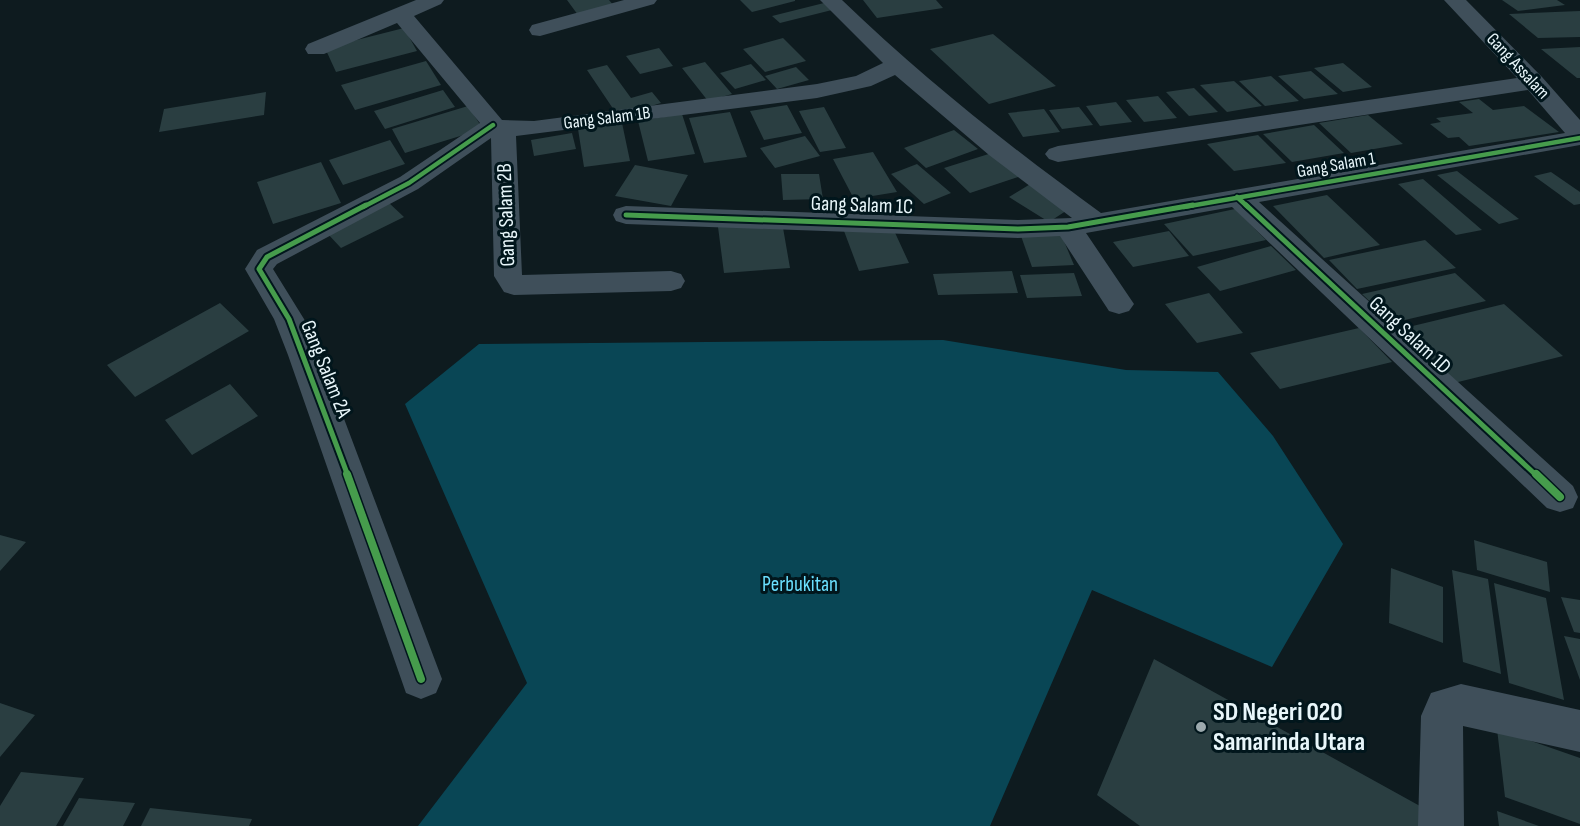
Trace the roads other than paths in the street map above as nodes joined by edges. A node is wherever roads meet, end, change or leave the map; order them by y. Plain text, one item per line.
1 (434, 0) edge
2 (647, 0) edge
3 (830, 0) edge
4 (1454, 0) edge
5 (400, 14) junction
6 (540, 30) dead end
7 (316, 49) dead end
8 (897, 65) junction
9 (1534, 82) junction
10 (498, 127) junction
11 (1580, 136) edge
12 (1058, 154) dead end
13 (1237, 197) junction
14 (626, 215) dead end
15 (1096, 222) junction
16 (1068, 227) junction
17 (671, 281) dead end
18 (1119, 304) dead end
19 (1560, 497) dead end
20 (421, 679) dead end
21 (1580, 731) edge
22 (1441, 826) edge

1 - 5 street
2 - 6 street
3 - 8 street
4 - 9 street, Gang Assalam
5 - 7 street
5 - 10 street
8 - 10 street, Gang Salam 1B
8 - 15 street
9 - 11 street, Gang Assalam
9 - 12 street
10 - 17 street, Gang Salam 2B
10 - 20 street, Gang Salam 2A
11 - 13 street, Gang Salam 1
13 - 15 street, Gang Salam 1
13 - 19 street, Gang Salam 1D
14 - 16 street, Gang Salam 1C
15 - 16 street, Gang Salam 1C
16 - 18 street
21 - 22 street

